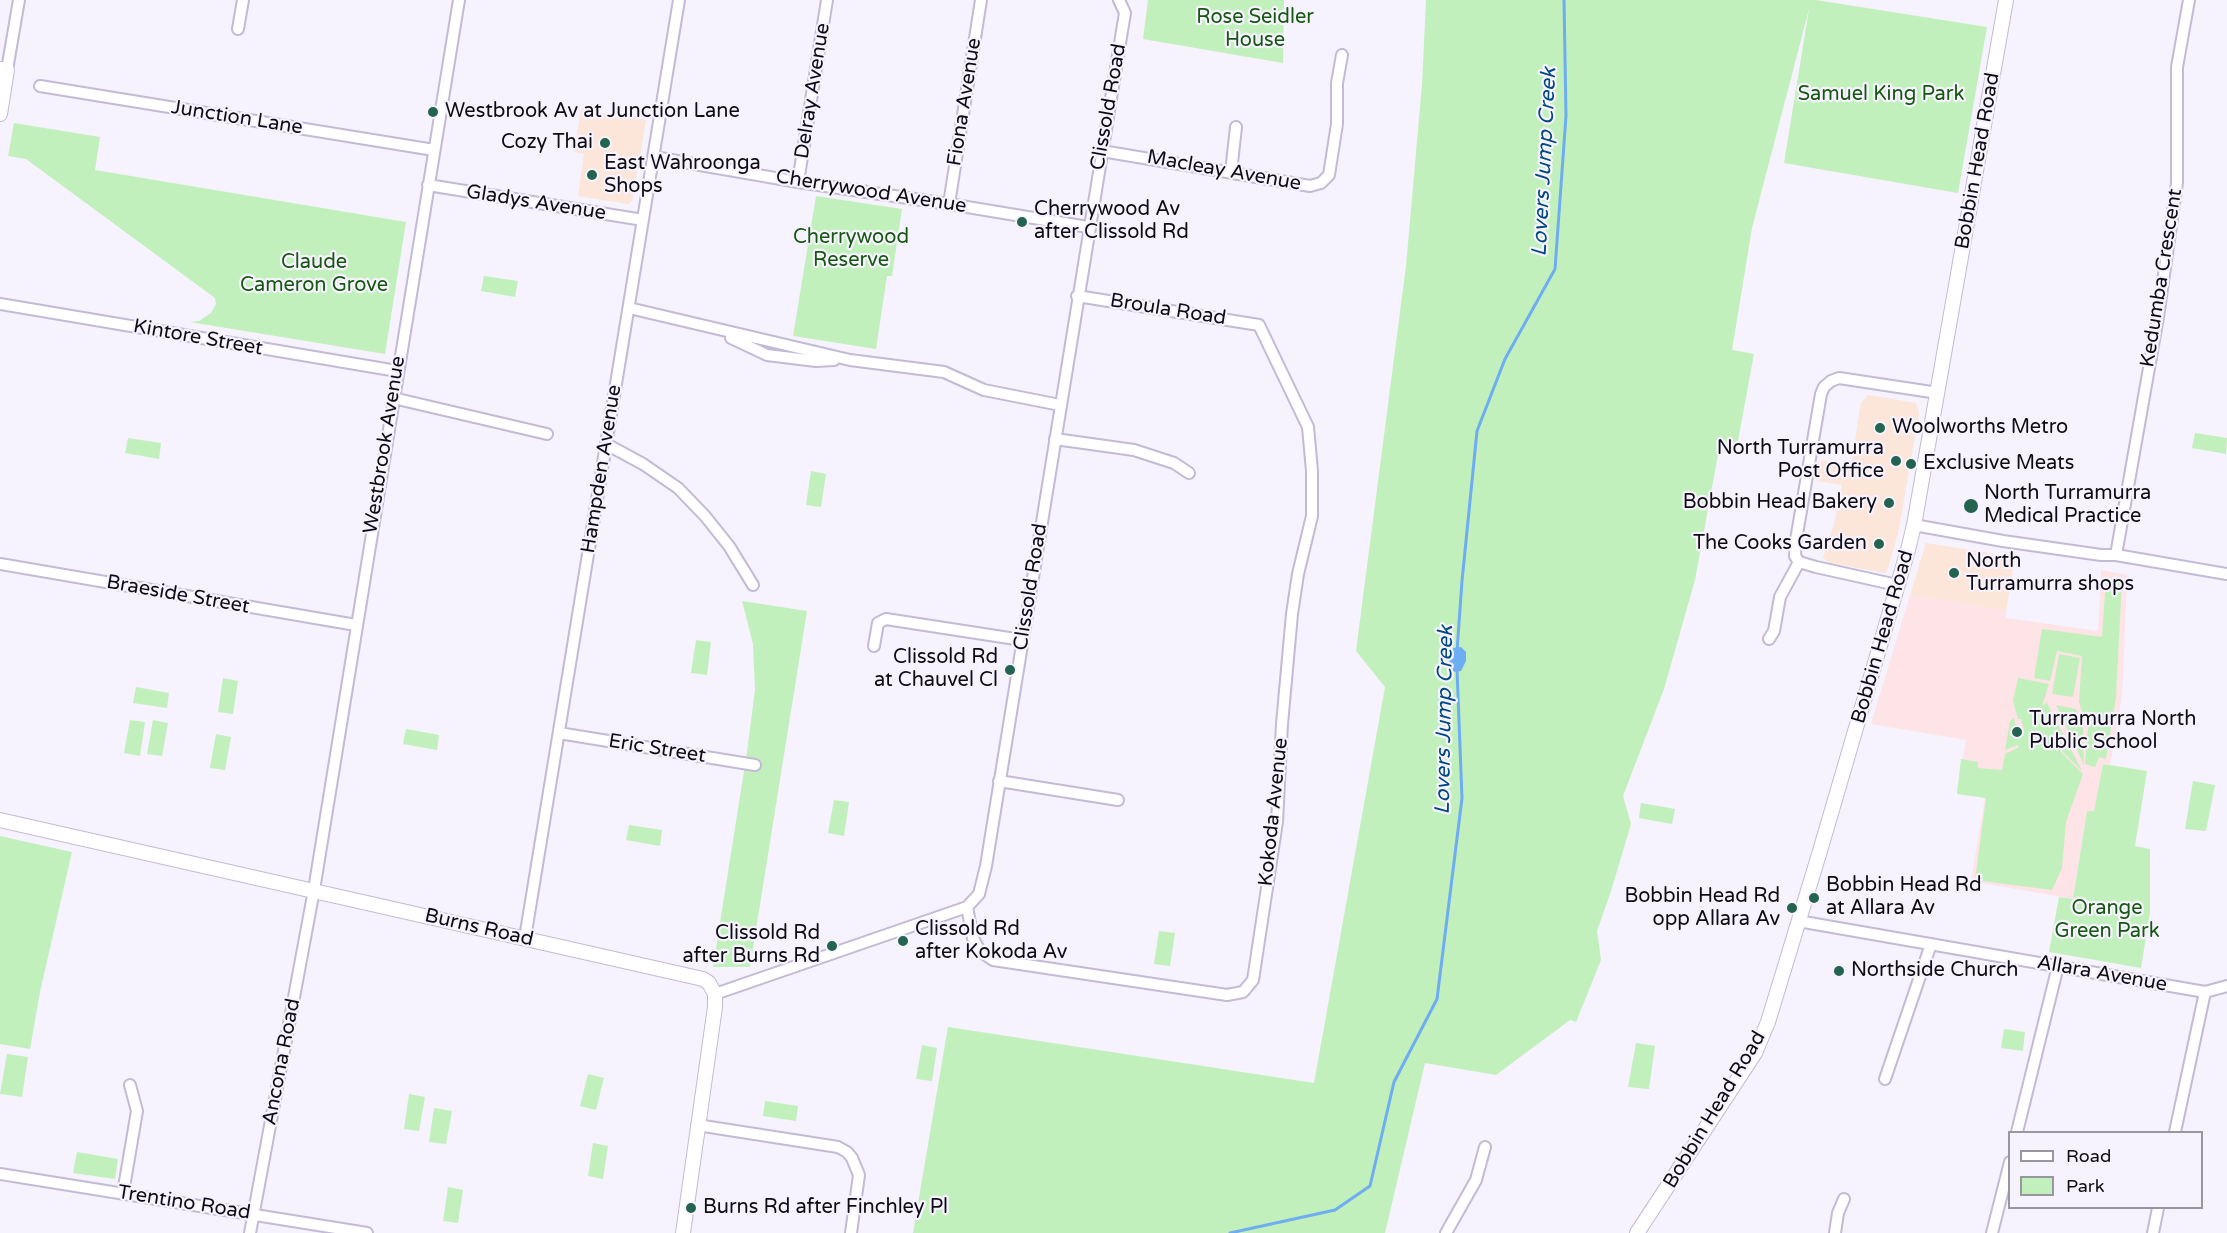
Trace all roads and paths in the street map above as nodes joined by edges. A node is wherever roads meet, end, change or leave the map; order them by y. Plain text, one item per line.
1 (19, 0) edge
2 (243, 0) edge
3 (459, 0) edge
4 (679, 0) edge
5 (827, 0) edge
6 (981, 0) edge
7 (1119, 0) edge
8 (2006, 0) edge
9 (2189, 0) edge
10 (238, 30) dead end
11 (1342, 54) dead end
12 (4, 70) edge
13 (40, 86) dead end
14 (0, 114) edge
15 (1236, 127) dead end
16 (434, 150) junction
17 (1102, 151) junction
18 (654, 157) junction
19 (1231, 172) junction
20 (798, 182) junction
21 (428, 185) junction
22 (949, 204) junction
23 (643, 220) junction
24 (1088, 227) junction
25 (1077, 296) junction
26 (0, 304) edge
27 (628, 308) junction
28 (1259, 326) joint
29 (397, 371) junction
30 (1938, 393) junction
31 (393, 398) junction
32 (1060, 405) junction
33 (547, 435) dead end
34 (1055, 439) junction
35 (606, 444) junction
36 (1189, 472) dead end
37 (1914, 525) junction
38 (2116, 555) junction
39 (1799, 562) junction
40 (0, 564) edge
41 (2227, 574) edge
42 (753, 585) dead end
43 (1897, 585) junction
44 (356, 625) junction
45 (1769, 639) dead end
46 (1022, 640) junction
47 (874, 646) dead end
48 (558, 733) junction
49 (755, 765) dead end
50 (999, 781) junction
51 (1118, 800) dead end
52 (0, 819) edge
53 (314, 890) junction
54 (967, 907) junction
55 (1798, 921) junction
56 (525, 938) junction
57 (1931, 944) junction
58 (2058, 966) junction
59 (2227, 986) edge
60 (2205, 992) junction
61 (716, 994) junction
62 (1885, 1079) dead end
63 (130, 1085) dead end
64 (697, 1125) junction
65 (2017, 1131) edge
66 (2175, 1131) edge
67 (1485, 1148) dead end
68 (2008, 1170) edge
69 (0, 1174) edge
70 (123, 1193) junction
71 (1844, 1198) dead end
72 (2158, 1209) edge
73 (253, 1214) junction
74 (250, 1233) edge
75 (367, 1233) edge
76 (683, 1233) edge
77 (851, 1233) edge
78 (1446, 1233) edge
79 (1638, 1233) edge
80 (1834, 1233) edge
81 (1992, 1233) edge
82 (2153, 1233) edge

1 - 12 street
2 - 10 street
3 - 16 street, Westbrook Avenue
4 - 18 street, Hampden Avenue
5 - 20 street, Delray Avenue
6 - 22 street, Fiona Avenue
7 - 17 street, Clissold Road
8 - 30 main road, Bobbin Head Road
9 - 38 street, Kedumba Crescent
11 - 19 street, Macleay Avenue
12 - 14 main road
13 - 16 street, Junction Lane
15 - 19 street
16 - 21 street, Westbrook Avenue
17 - 19 street, Macleay Avenue
17 - 24 street, Clissold Road
18 - 20 street, Cherrywood Avenue
18 - 23 street, Hampden Avenue
20 - 22 street, Cherrywood Avenue
21 - 23 street, Gladys Avenue
21 - 29 street, Westbrook Avenue
22 - 24 street, Cherrywood Avenue
23 - 27 street, Hampden Avenue
24 - 25 street, Clissold Road
25 - 28 street, Broula Road
25 - 32 street, Clissold Road
26 - 29 street, Kintore Street
27 - 32 street
27 - 35 street, Hampden Avenue
28 - 54 street, Kokoda Avenue
29 - 31 street, Westbrook Avenue
30 - 37 main road, Bobbin Head Road
30 - 39 street
31 - 33 street
31 - 44 street, Westbrook Avenue
32 - 34 street, Clissold Road
34 - 36 street
34 - 46 street, Clissold Road
35 - 42 street
35 - 48 street, Hampden Avenue
37 - 38 street
37 - 43 main road, Bobbin Head Road
38 - 41 street
39 - 43 street
39 - 45 street
40 - 44 street, Braeside Street
43 - 55 main road, Bobbin Head Road
44 - 53 street, Westbrook Avenue
46 - 47 street
46 - 50 street, Clissold Road
48 - 49 street, Eric Street
48 - 56 street, Hampden Avenue
50 - 51 street
50 - 54 street, Clissold Road
52 - 53 main road, Burns Road
53 - 56 main road, Burns Road
53 - 73 street, Ancona Road
54 - 61 street
55 - 57 street, Allara Avenue
55 - 79 main road, Bobbin Head Road
56 - 61 main road, Burns Road
57 - 58 street, Allara Avenue
57 - 62 street
58 - 60 street, Allara Avenue
58 - 65 street
59 - 60 street, Allara Avenue
60 - 66 street
61 - 64 main road
63 - 70 street
64 - 76 main road
64 - 77 street
67 - 78 street
68 - 81 street
69 - 70 street, Trentino Road
70 - 73 street, Trentino Road
71 - 80 street
72 - 82 street
73 - 74 street, Ancona Road
73 - 75 street, Trentino Road

